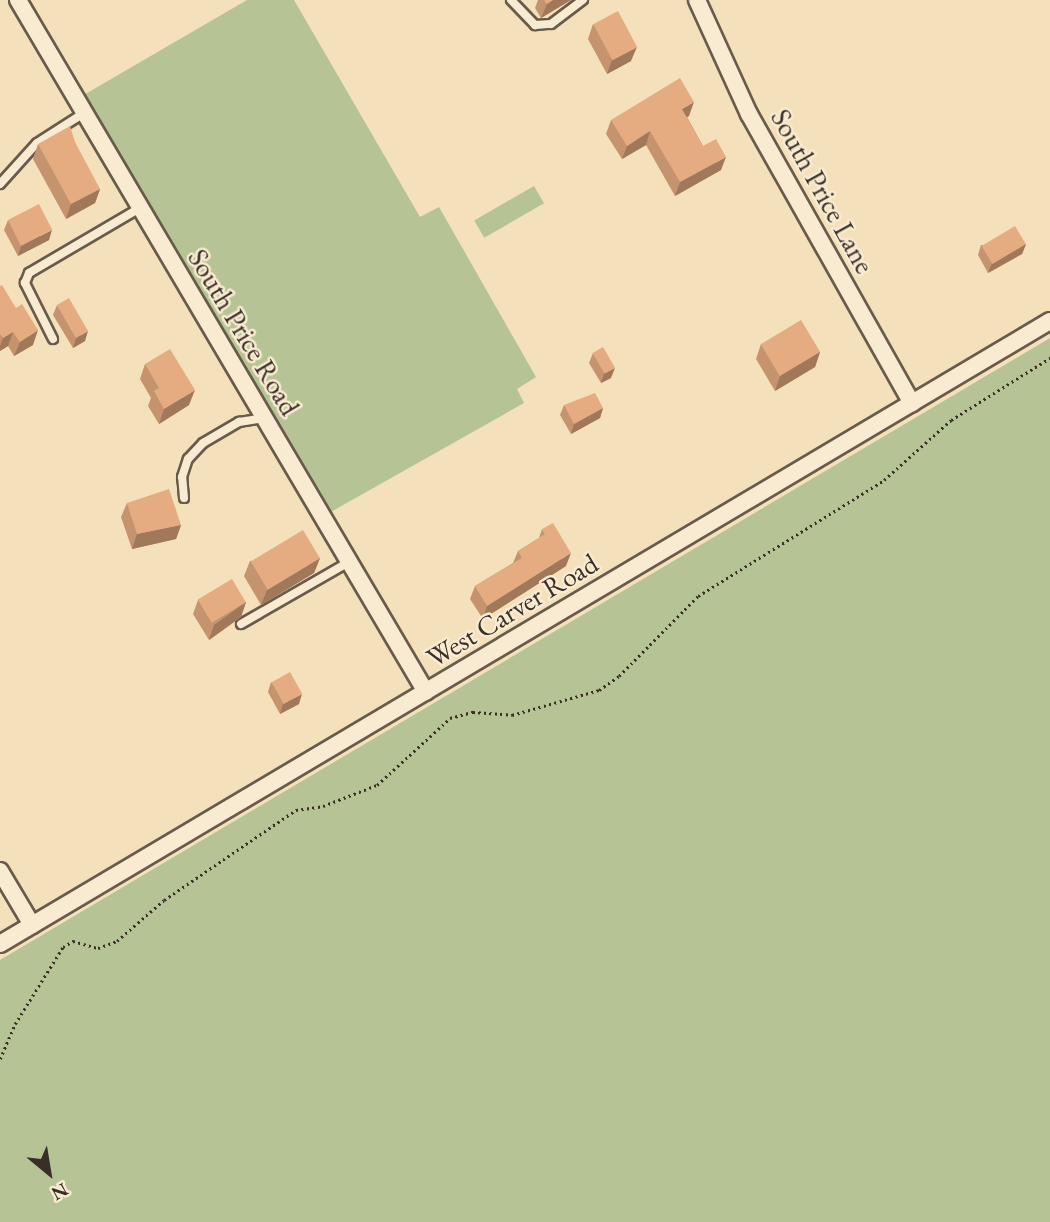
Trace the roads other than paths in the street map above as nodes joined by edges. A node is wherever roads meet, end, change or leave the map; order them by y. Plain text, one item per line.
1 (18, 0) edge
2 (511, 0) edge
3 (583, 0) edge
4 (697, 0) edge
5 (84, 113) junction
6 (0, 184) edge
7 (140, 208) junction
8 (1050, 321) edge
9 (53, 340) dead end
10 (906, 393) junction
11 (264, 418) junction
12 (184, 498) dead end
13 (349, 562) junction
14 (241, 624) dead end
15 (426, 692) junction
16 (0, 871) edge
17 (32, 925) junction
18 (0, 944) edge

1 - 5 street, South Price Road
2 - 3 lane
4 - 10 street, South Price Lane
5 - 6 lane
5 - 7 street, South Price Road
7 - 9 lane
7 - 11 street, South Price Road
8 - 10 street, West Carver Road
10 - 15 street, West Carver Road
11 - 12 lane
11 - 13 street, South Price Road
13 - 14 lane
13 - 15 street, South Price Road
15 - 17 street, West Carver Road
16 - 17 street
17 - 18 street, West Carver Road

